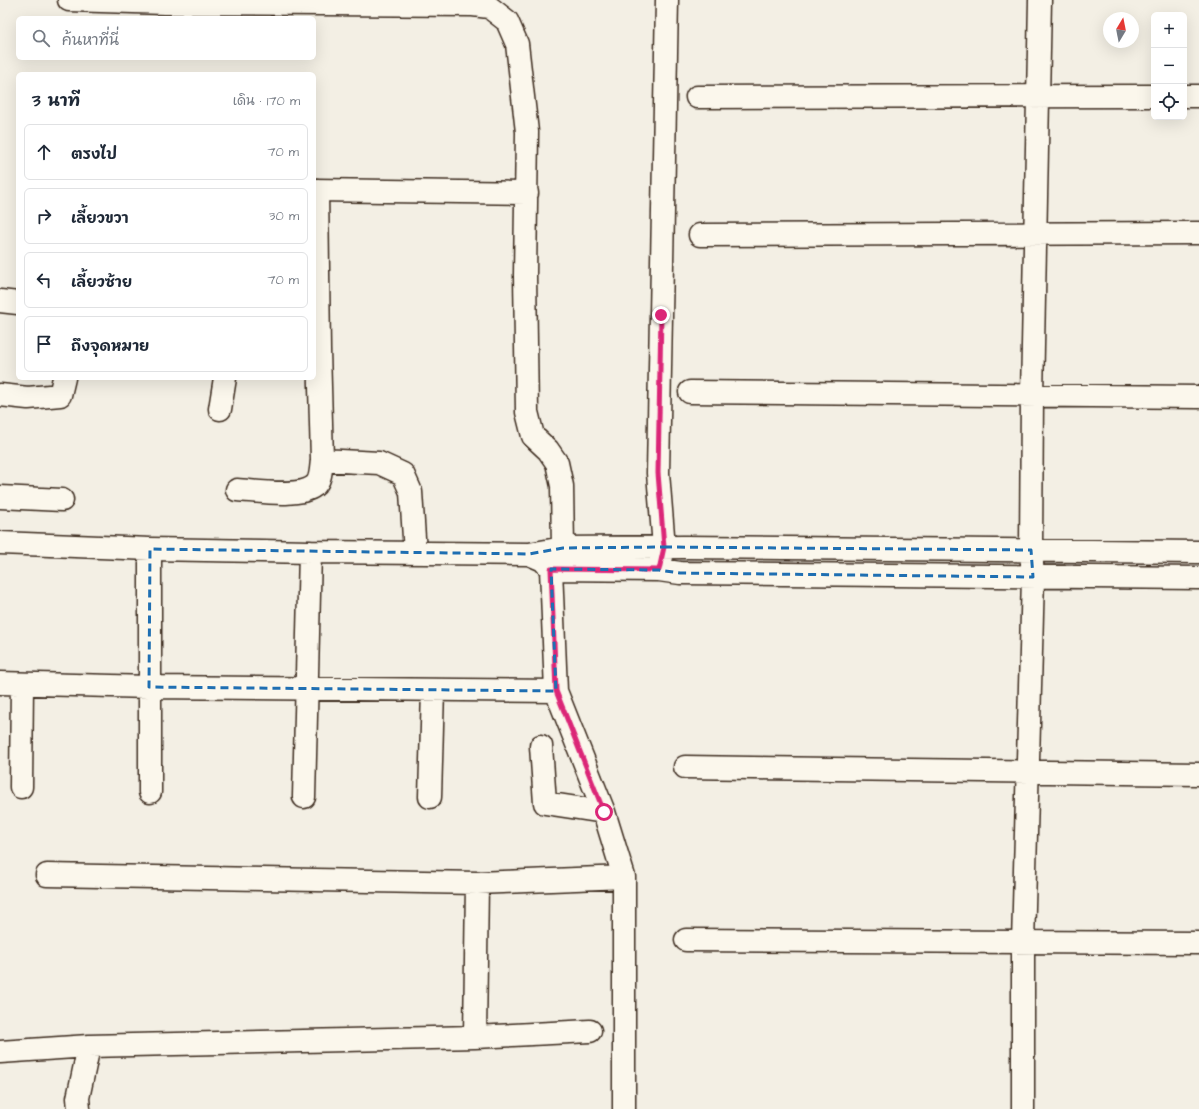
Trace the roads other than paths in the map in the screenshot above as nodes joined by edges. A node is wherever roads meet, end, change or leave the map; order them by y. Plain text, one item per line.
1 (69, 0) edge
2 (667, 0) edge
3 (1040, 0) edge
4 (473, 2) edge
5 (1038, 96) junction
6 (1151, 96) edge
7 (1187, 96) edge
8 (1199, 96) edge
9 (697, 97) dead end
10 (316, 190) edge
11 (527, 193) junction
12 (1036, 233) junction
13 (1199, 233) edge
14 (700, 235) dead end
15 (0, 301) edge
16 (16, 303) edge
17 (316, 349) edge
18 (64, 380) edge
19 (225, 380) edge
20 (690, 392) dead end
21 (0, 395) edge
22 (1032, 395) junction
23 (1199, 397) edge
24 (220, 409) dead end
25 (322, 460) junction
26 (237, 490) dead end
27 (0, 497) edge
28 (62, 500) dead end
29 (0, 543) edge
30 (664, 547) junction
31 (563, 548) junction
32 (150, 549) junction
33 (1031, 550) junction
34 (310, 552) junction
35 (1199, 552) edge
36 (415, 553) junction
37 (528, 554) junction
38 (559, 569) junction
39 (659, 570) junction
40 (1033, 577) junction
41 (1199, 578) edge
42 (0, 683) edge
43 (22, 684) junction
44 (149, 687) junction
45 (307, 689) junction
46 (433, 690) junction
47 (556, 691) junction
48 (540, 746) dead end
49 (685, 768) dead end
50 (1028, 772) junction
51 (1199, 774) edge
52 (21, 787) dead end
53 (150, 792) dead end
54 (304, 797) dead end
55 (430, 797) dead end
56 (604, 812) junction
57 (47, 875) dead end
58 (624, 877) junction
59 (477, 883) junction
60 (686, 940) dead end
61 (1023, 943) junction
62 (1199, 943) edge
63 (590, 1031) dead end
64 (475, 1037) junction
65 (89, 1046) junction
66 (0, 1052) edge
67 (79, 1109) edge
68 (624, 1109) edge
69 (1023, 1109) edge

1 - 4 street
2 - 30 street
3 - 5 street
4 - 11 street
5 - 6 street
5 - 9 street
5 - 12 street
7 - 8 street
10 - 11 street
10 - 17 street
11 - 31 street
12 - 13 street
12 - 14 street
12 - 22 street
15 - 16 street
17 - 25 street
18 - 21 street
19 - 24 street
20 - 22 street
22 - 23 street
22 - 33 street
25 - 26 street
25 - 36 street
27 - 28 street
29 - 32 street
30 - 31 street
30 - 33 street
30 - 39 street
31 - 37 street
31 - 38 street
32 - 34 street
32 - 44 street
33 - 35 street
33 - 40 street
34 - 36 street
34 - 45 street
36 - 37 street
37 - 38 street
38 - 39 street
38 - 47 street
39 - 40 street
40 - 41 street
40 - 50 street
42 - 43 street
43 - 44 street
43 - 52 street
44 - 45 street
44 - 53 street
45 - 46 street
45 - 54 street
46 - 47 street
46 - 55 street
47 - 56 street
48 - 56 street
49 - 50 street
50 - 51 street
50 - 61 street
56 - 58 street
57 - 59 street
58 - 59 street
58 - 68 street
59 - 64 street
60 - 61 street
61 - 62 street
61 - 69 street
63 - 64 street
64 - 65 street
65 - 66 street
65 - 67 street

